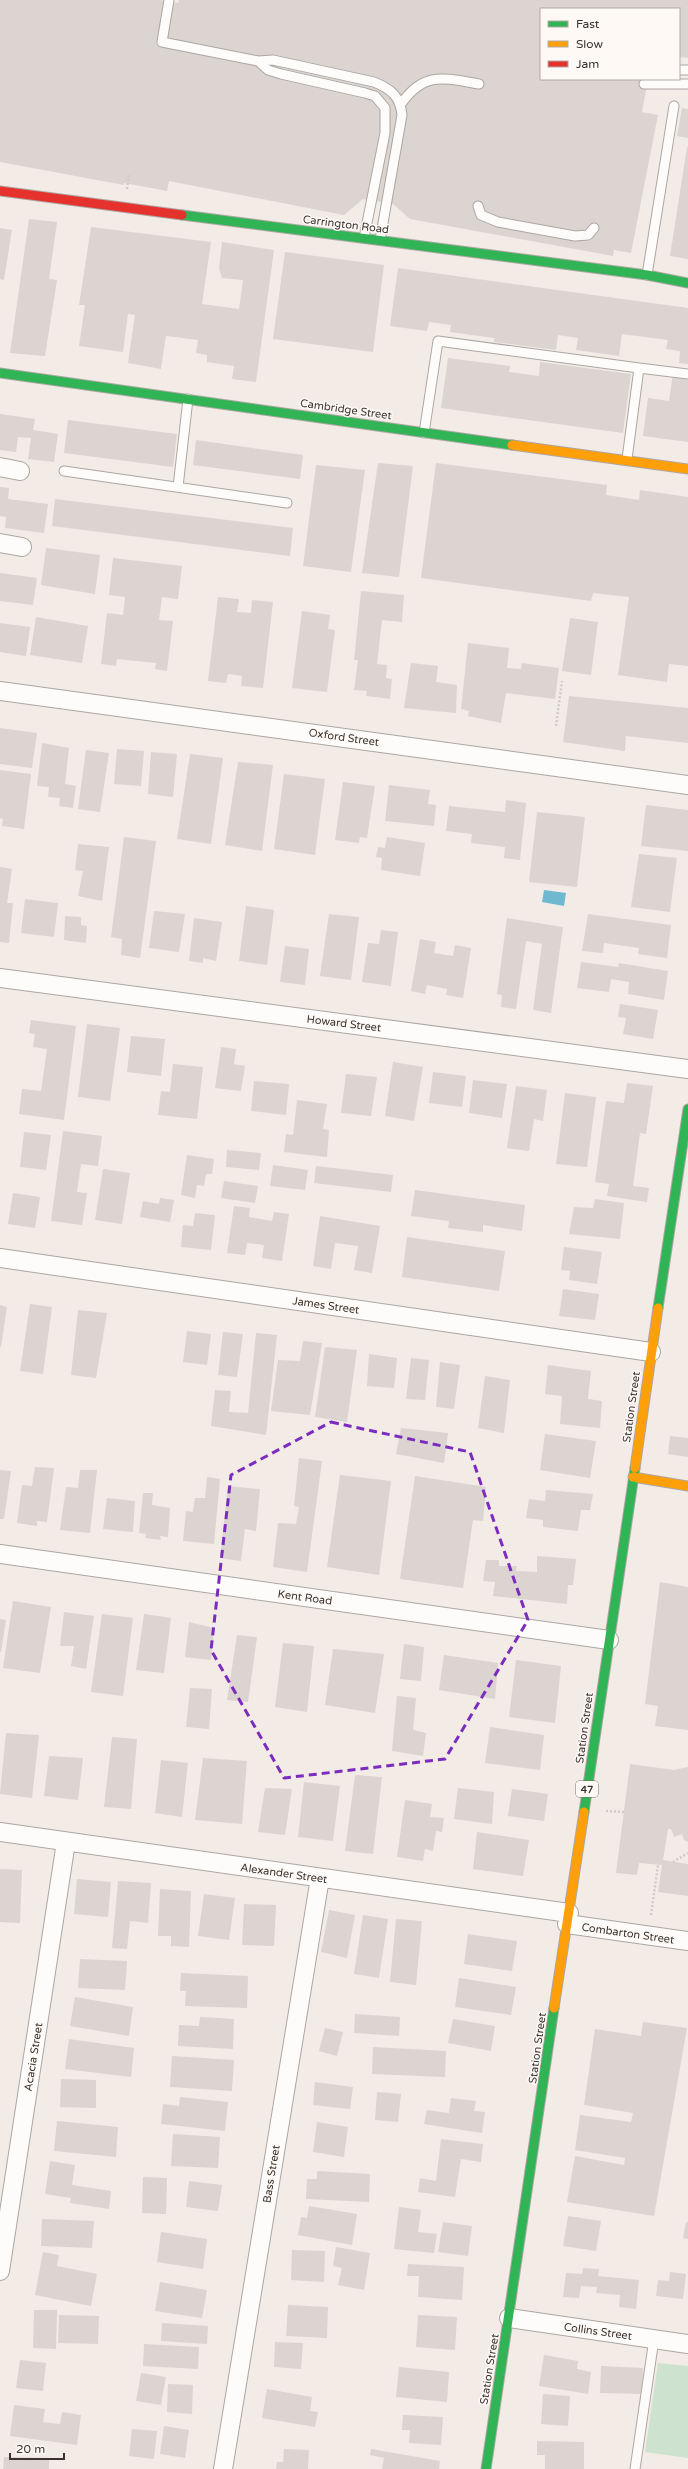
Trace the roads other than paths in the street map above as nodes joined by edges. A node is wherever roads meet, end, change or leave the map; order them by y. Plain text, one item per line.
1 (169, 1) edge
2 (258, 61) junction
3 (479, 84) dead end
4 (644, 84) dead end
5 (688, 84) edge
6 (401, 104) junction
7 (674, 106) dead end
8 (0, 191) edge
9 (478, 206) dead end
10 (594, 228) dead end
11 (364, 238) junction
12 (380, 240) junction
13 (647, 275) junction
14 (688, 283) edge
15 (639, 368) junction
16 (0, 373) edge
17 (688, 374) edge
18 (188, 399) junction
19 (424, 432) junction
20 (627, 458) junction
21 (0, 467) edge
22 (688, 469) edge
23 (20, 471) dead end
24 (64, 472) dead end
25 (178, 487) junction
26 (287, 503) dead end
27 (0, 543) edge
28 (22, 547) dead end
29 (0, 691) edge
30 (688, 784) edge
31 (0, 978) edge
32 (688, 1069) edge
33 (688, 1109) edge
34 (0, 1258) edge
35 (651, 1352) junction
36 (633, 1477) junction
37 (688, 1486) edge
38 (0, 1554) edge
39 (609, 1640) junction
40 (0, 1832) edge
41 (66, 1842) junction
42 (320, 1878) junction
43 (568, 1918) junction
44 (688, 1942) edge
45 (0, 2271) edge
46 (509, 2318) junction
47 (654, 2339) junction
48 (688, 2344) edge
49 (223, 2469) edge
50 (486, 2469) edge
51 (635, 2469) edge

1 - 2 lane
2 - 6 lane
2 - 11 lane
3 - 6 lane
4 - 5 lane
6 - 12 lane
7 - 13 lane
8 - 11 street, Carrington Road
9 - 10 lane
11 - 12 street, Carrington Road
12 - 13 street, Carrington Road
13 - 14 street, Carrington Road
15 - 17 lane
15 - 19 lane
15 - 20 lane
16 - 18 street, Cambridge Street
18 - 19 street, Cambridge Street
18 - 25 lane
19 - 20 street, Cambridge Street
20 - 22 street, Cambridge Street
21 - 23 street
24 - 25 lane
25 - 26 lane
27 - 28 street
29 - 30 street, Oxford Street
31 - 32 street, Howard Street
33 - 35 street, Station Street / 47
34 - 35 street, James Street
35 - 36 street, Station Street / 47
36 - 37 street
36 - 39 street, Station Street / 47
38 - 39 street, Kent Road
39 - 43 street, Station Street / 47
40 - 41 street, Alexander Street
41 - 42 street, Alexander Street
41 - 45 street, Acacia Street
42 - 43 street, Alexander Street
42 - 49 street, Bass Street
43 - 44 street, Combarton Street
43 - 46 street, Station Street / 47
46 - 47 street, Collins Street
46 - 50 street, Station Street / 47
47 - 48 street, Collins Street
47 - 51 lane

